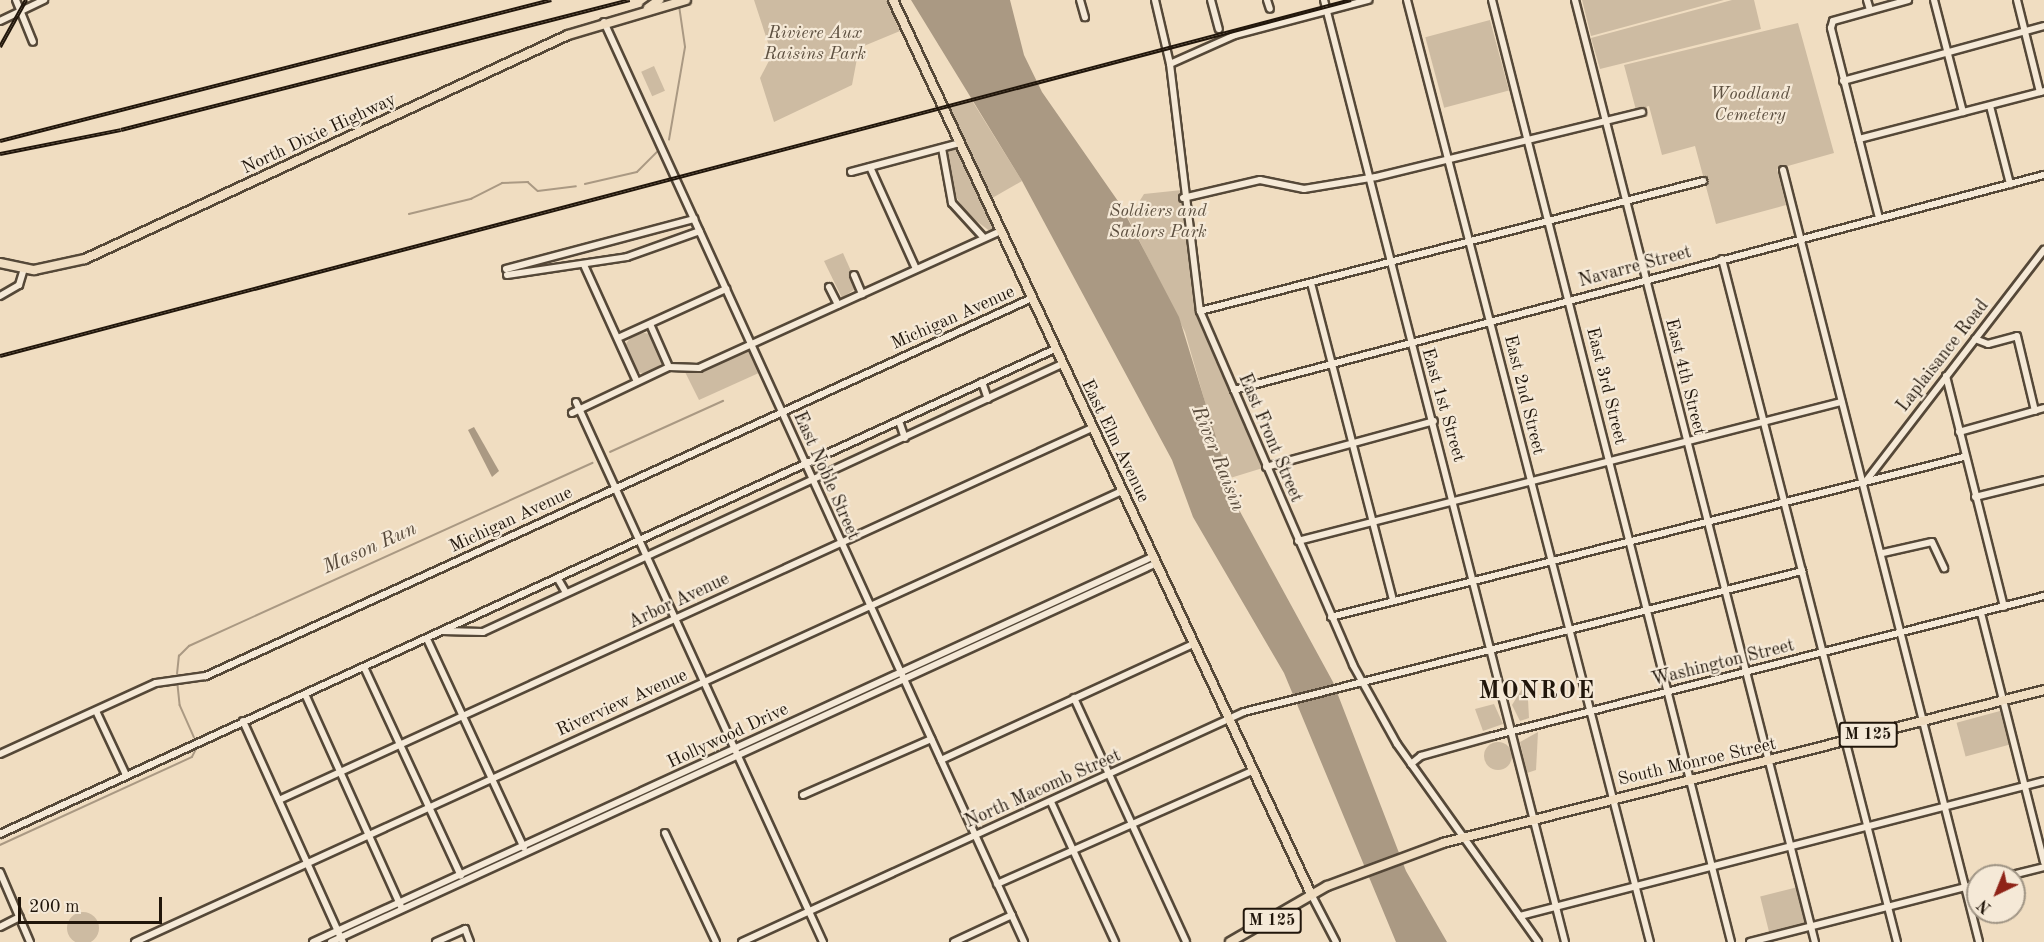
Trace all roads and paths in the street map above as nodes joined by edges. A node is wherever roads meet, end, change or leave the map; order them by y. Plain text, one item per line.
1 (16, 0) edge
2 (44, 0) edge
3 (659, 0) edge
4 (686, 0) edge
5 (893, 0) edge
6 (1080, 0) edge
7 (1155, 0) edge
8 (1211, 0) edge
9 (1267, 0) edge
10 (1324, 0) edge
11 (1368, 0) edge
12 (1407, 0) edge
13 (1492, 0) edge
14 (1575, 0) edge
15 (1867, 0) edge
16 (1908, 0) edge
17 (1934, 0) edge
18 (2017, 0) edge
19 (648, 8) junction
20 (1270, 9) dead end
21 (21, 10) junction
22 (1870, 10) junction
23 (1327, 11) junction
24 (1085, 17) dead end
25 (0, 21) edge
26 (603, 21) junction
27 (2044, 26) edge
28 (1219, 29) dead end
29 (2025, 31) junction
30 (33, 42) dead end
31 (1948, 53) junction
32 (1170, 64) junction
33 (1843, 81) junction
34 (2042, 91) edge
35 (1990, 106) junction
36 (1642, 112) dead end
37 (1963, 112) junction
38 (1605, 121) junction
39 (1859, 139) junction
40 (1527, 140) junction
41 (960, 143) junction
42 (942, 148) junction
43 (1447, 161) junction
44 (870, 167) junction
45 (1783, 170) dead end
46 (851, 172) dead end
47 (2044, 176) edge
48 (1369, 177) junction
49 (1703, 181) dead end
50 (2010, 184) junction
51 (1182, 198) junction
52 (1623, 200) junction
53 (1879, 218) junction
54 (694, 219) junction
55 (1548, 219) junction
56 (700, 231) junction
57 (1001, 231) junction
58 (983, 237) junction
59 (1802, 239) junction
60 (1467, 241) junction
61 (2044, 250) edge
62 (1722, 259) junction
63 (1390, 262) junction
64 (0, 263) edge
65 (584, 265) junction
66 (24, 269) junction
67 (916, 269) junction
68 (515, 270) junction
69 (507, 272) dead end
70 (854, 275) dead end
71 (1646, 279) junction
72 (1311, 283) junction
73 (829, 286) dead end
74 (726, 289) junction
75 (862, 294) junction
76 (0, 296) edge
77 (1032, 298) junction
78 (1568, 300) junction
79 (838, 305) junction
80 (1200, 311) junction
81 (1490, 322) junction
82 (650, 324) junction
83 (618, 339) junction
84 (1976, 339) junction
85 (1410, 344) junction
86 (750, 345) junction
87 (1055, 349) junction
88 (1062, 364) junction
89 (1332, 364) junction
90 (669, 367) junction
91 (1946, 376) junction
92 (637, 382) junction
93 (982, 382) junction
94 (1234, 390) junction
95 (988, 399) junction
96 (576, 402) dead end
97 (1841, 402) junction
98 (2044, 408) edge
99 (579, 410) junction
100 (2035, 411) junction
101 (572, 413) dead end
102 (781, 413) junction
103 (899, 421) junction
104 (1434, 421) junction
105 (1763, 421) junction
106 (1092, 428) junction
107 (1959, 432) junction
108 (904, 438) junction
109 (1686, 442) junction
110 (1350, 444) junction
111 (1964, 457) junction
112 (1609, 459) junction
113 (804, 464) junction
114 (1266, 467) junction
115 (810, 480) junction
116 (2044, 480) edge
117 (1530, 481) junction
118 (1865, 481) junction
119 (615, 489) junction
120 (1122, 491) junction
121 (1975, 497) junction
122 (1454, 500) junction
123 (1784, 501) junction
124 (723, 503) junction
125 (730, 517) junction
126 (1706, 519) junction
127 (1371, 522) junction
128 (1630, 539) junction
129 (1298, 540) junction
130 (638, 541) junction
131 (840, 542) junction
132 (1883, 553) junction
133 (645, 557) junction
134 (1156, 559) junction
135 (1550, 560) junction
136 (1944, 568) dead end
137 (1802, 571) junction
138 (558, 579) junction
139 (1473, 579) junction
140 (1726, 590) junction
141 (566, 593) junction
142 (2044, 596) edge
143 (1393, 600) junction
144 (869, 605) junction
145 (2004, 607) junction
146 (1647, 608) junction
147 (1980, 613) junction
148 (1331, 617) junction
149 (674, 621) junction
150 (462, 623) junction
151 (1568, 628) junction
152 (442, 631) junction
153 (1903, 633) junction
154 (471, 636) junction
155 (427, 639) junction
156 (1193, 644) junction
157 (1491, 648) junction
158 (1825, 653) junction
159 (364, 667) junction
160 (900, 672) junction
161 (1747, 673) junction
162 (904, 679) junction
163 (1363, 682) junction
164 (703, 683) junction
165 (2044, 690) edge
166 (1669, 692) junction
167 (305, 694) junction
168 (1074, 698) junction
169 (2003, 701) junction
170 (96, 711) junction
171 (1589, 712) junction
172 (463, 717) junction
173 (1228, 720) junction
174 (1925, 720) junction
175 (243, 721) junction
176 (1510, 733) junction
177 (931, 739) junction
178 (1847, 740) junction
179 (401, 744) junction
180 (734, 753) junction
181 (0, 754) edge
182 (941, 760) junction
183 (1768, 760) junction
184 (1411, 764) junction
185 (340, 771) junction
186 (1252, 771) junction
187 (126, 775) junction
188 (1110, 775) junction
189 (491, 778) junction
190 (1692, 778) junction
191 (2044, 781) edge
192 (2024, 786) junction
193 (803, 795) dead end
194 (1612, 798) junction
195 (279, 800) junction
196 (1051, 802) junction
197 (1946, 805) junction
198 (430, 806) junction
199 (1535, 819) junction
200 (1134, 825) junction
201 (1869, 825) junction
202 (0, 834) edge
203 (665, 834) dead end
204 (368, 835) junction
205 (975, 836) junction
206 (1465, 838) junction
207 (522, 845) junction
208 (1790, 845) junction
209 (525, 852) junction
210 (1074, 852) junction
211 (306, 864) junction
212 (1712, 865) junction
213 (2044, 865) edge
214 (2026, 870) edge
215 (0, 872) edge
216 (460, 874) junction
217 (463, 881) junction
218 (1635, 883) junction
219 (997, 884) junction
220 (1966, 887) joint
221 (1311, 894) junction
222 (400, 906) junction
223 (1555, 906) junction
224 (1888, 908) junction
225 (809, 912) junction
226 (1012, 915) junction
227 (1520, 916) junction
228 (20, 917) junction
229 (1975, 924) edge
230 (1811, 926) junction
231 (0, 927) edge
232 (340, 937) edge
233 (30, 942) edge
234 (135, 942) edge
235 (314, 942) edge
236 (331, 942) edge
237 (436, 942) edge
238 (470, 942) edge
239 (716, 942) edge
240 (742, 942) edge
241 (823, 942) edge
242 (954, 942) edge
243 (1024, 942) edge
244 (1115, 942) edge
245 (1186, 942) edge
246 (1230, 942) edge
247 (1336, 942) edge
248 (1538, 942) edge
249 (1564, 942) edge
250 (1650, 942) edge
251 (1731, 942) edge
252 (1750, 942) edge
253 (1815, 942) edge
254 (1897, 942) edge
255 (1979, 942) edge

1 - 21 street
2 - 21 street
3 - 19 main road, North Dixie Highway
4 - 19 main road, North Dixie Highway
5 - 41 main road, East Elm Avenue
6 - 24 street
7 - 32 street, East Front Street
8 - 28 street
9 - 20 street
10 - 23 street, East 1st Street
11 - 23 street
12 - 43 street, East 2nd Street
13 - 40 street, East 3rd Street
14 - 38 street, East 4th Street
15 - 22 street
16 - 22 street
17 - 31 street
18 - 29 street
19 - 26 main road, North Dixie Highway
21 - 25 street
21 - 30 street
22 - 33 street
23 - 32 street
23 - 48 street, East 1st Street
26 - 54 street, East Noble Street
26 - 66 main road, North Dixie Highway
27 - 29 street
29 - 31 street
29 - 34 street
31 - 33 street
31 - 37 street
32 - 51 street, East Front Street
33 - 39 street
34 - 35 street
35 - 37 street
35 - 50 street
36 - 38 street
37 - 39 street
38 - 40 street
38 - 52 street, East 4th Street
39 - 53 street
40 - 43 street
40 - 55 street, East 3rd Street
41 - 42 street
41 - 57 main road, East Elm Avenue
42 - 44 street
42 - 58 street
43 - 48 street
43 - 60 street, East 2nd Street
44 - 46 street
44 - 67 street
45 - 59 street
47 - 50 street, Navarre Street
48 - 51 street
48 - 63 street, East 1st Street
49 - 52 street
50 - 53 street, Navarre Street
51 - 80 street, East Front Street
52 - 55 street
52 - 71 street, East 4th Street
53 - 59 street, Navarre Street
54 - 56 street, East Noble Street
54 - 68 street
55 - 60 street
55 - 78 street, East 3rd Street
56 - 65 street
56 - 74 street, East Noble Street
57 - 58 street
57 - 77 main road, East Elm Avenue
58 - 67 street
59 - 62 street, Navarre Street
59 - 97 street
60 - 63 street
60 - 81 street, East 2nd Street
61 - 84 street, Laplaisance Road
62 - 71 street, Navarre Street
62 - 105 street
63 - 72 street
63 - 85 street, East 1st Street
64 - 66 main road, North Dixie Highway
65 - 68 street
65 - 83 street
66 - 76 street
67 - 75 street
68 - 69 street
70 - 75 street
71 - 78 street, Navarre Street
71 - 109 street, East 4th Street
72 - 80 street
72 - 89 street
73 - 79 street
74 - 82 street
74 - 86 street, East Noble Street
75 - 79 street
77 - 87 main road, East Elm Avenue
77 - 102 street, Michigan Avenue
78 - 81 street, Navarre Street
78 - 112 street, East 3rd Street
79 - 86 street
80 - 94 street, East Front Street
81 - 85 street, Navarre Street
81 - 117 street, East 2nd Street
82 - 83 street
82 - 90 street
83 - 92 street
84 - 91 street, Laplaisance Road
84 - 100 street
85 - 89 street, Navarre Street
85 - 104 street, East 1st Street
86 - 90 street
86 - 102 street, East Noble Street
87 - 88 main road, East Elm Avenue
87 - 93 street
88 - 95 street
88 - 106 main road, East Elm Avenue
89 - 94 street, Navarre Street
89 - 110 street
90 - 92 street
91 - 107 street
91 - 118 street, Laplaisance Road
92 - 99 street
93 - 95 street
93 - 103 street
94 - 114 street, East Front Street
95 - 108 street
96 - 99 street
97 - 105 street
97 - 118 street
98 - 100 street
99 - 101 street
99 - 119 street
100 - 107 street
102 - 113 street, East Noble Street
102 - 119 street, Michigan Avenue
103 - 108 street
103 - 113 street
104 - 110 street
104 - 122 street, East 1st Street
105 - 109 street
105 - 123 street
106 - 120 main road, East Elm Avenue
106 - 131 street, Arbor Avenue
107 - 111 street
108 - 115 street
109 - 112 street
109 - 126 street, East 4th Street
110 - 114 street
110 - 127 street
111 - 118 street
111 - 121 street
112 - 117 street
112 - 128 street, East 3rd Street
113 - 115 street, East Noble Street
113 - 124 street
114 - 129 street, East Front Street
115 - 125 street
115 - 131 street, East Noble Street
116 - 121 street
117 - 122 street
117 - 135 street, East 2nd Street
118 - 123 street
118 - 132 street
119 - 130 street
119 - 170 street, Michigan Avenue
120 - 134 main road, East Elm Avenue
120 - 144 street, Riverview Avenue
121 - 145 street
122 - 127 street
122 - 139 street, East 1st Street
123 - 126 street
123 - 137 street
124 - 125 street
124 - 130 street
125 - 133 street
126 - 128 street
126 - 140 street, East 4th Street
127 - 129 street
127 - 143 street
128 - 135 street
128 - 146 street, East 3rd Street
129 - 148 street, East Front Street
130 - 133 street
130 - 138 street
131 - 144 street, East Noble Street
131 - 149 street, Arbor Avenue
132 - 136 street
132 - 153 street
133 - 141 street
133 - 149 street
134 - 156 main road, East Elm Avenue
134 - 160 street, Hollywood Drive
134 - 162 street, Hollywood Drive
135 - 139 street
135 - 151 street, East 2nd Street
137 - 140 street, North Macomb Street
137 - 158 street
138 - 141 street
138 - 150 street
139 - 143 street
139 - 157 street, East 1st Street
140 - 146 street, North Macomb Street
140 - 161 street, East 4th Street
141 - 154 street
142 - 145 street, Washington Street
143 - 148 street
144 - 160 street, East Noble Street
144 - 164 street, Riverview Avenue
145 - 147 street, Washington Street
146 - 151 street, North Macomb Street
146 - 166 street, East 3rd Street
147 - 153 street, Washington Street
147 - 169 street
148 - 163 street, East Front Street
149 - 164 street
149 - 172 street, Arbor Avenue
150 - 152 street
150 - 154 street
151 - 157 street, North Macomb Street
151 - 171 street, East 2nd Street
152 - 154 street
152 - 155 street
153 - 158 street, Washington Street
153 - 174 street
155 - 159 street
155 - 172 street
156 - 168 street
156 - 173 main road, East Elm Avenue
157 - 163 street, North Macomb Street
157 - 176 street, East 1st Street
158 - 161 street, Washington Street
158 - 178 street
159 - 167 street
159 - 179 street
160 - 162 street, East Noble Street
160 - 180 street, Hollywood Drive
161 - 166 street, Washington Street
161 - 183 street, East 4th Street
162 - 177 street, East Noble Street
162 - 180 street, Hollywood Drive
163 - 173 street, North Macomb Street
163 - 184 street, East Front Street
164 - 180 street
164 - 189 street, Riverview Avenue
165 - 169 main road, South Monroe Street / M 125
166 - 171 street, Washington Street
166 - 190 street, East 3rd Street
167 - 175 street
167 - 185 street
168 - 182 street
168 - 188 street
169 - 174 main road, South Monroe Street / M 125
169 - 192 street
170 - 181 street, Michigan Avenue
170 - 187 street
171 - 176 street, Washington Street
171 - 194 street, East 2nd Street
172 - 179 street, Arbor Avenue
172 - 189 street
173 - 186 main road, East Elm Avenue
173 - 188 street, North Macomb Street
174 - 178 main road, South Monroe Street / M 125
174 - 197 street
175 - 187 street
175 - 195 street
176 - 184 street, Washington Street
176 - 199 street, East 1st Street
177 - 182 street, East Noble Street
177 - 193 street
178 - 183 main road, South Monroe Street / M 125
178 - 201 street
179 - 185 street, Arbor Avenue
179 - 198 street
180 - 207 street, Hollywood Drive
180 - 209 street, Hollywood Drive
180 - 225 street
182 - 205 street, East Noble Street
183 - 190 main road, South Monroe Street / M 125
183 - 208 street, East 4th Street
184 - 206 street, East Front Street
185 - 195 street, Arbor Avenue
185 - 204 street
186 - 200 street
186 - 221 main road, East Elm Avenue
187 - 202 street
188 - 196 street, North Macomb Street
188 - 200 street
189 - 198 street, Riverview Avenue
189 - 207 street
190 - 194 main road, South Monroe Street / M 125
190 - 212 street, East 3rd Street
191 - 192 street
192 - 197 street
192 - 213 street
194 - 199 main road, South Monroe Street / M 125
194 - 218 street, East 2nd Street
195 - 211 street
196 - 205 street, North Macomb Street
196 - 210 street
197 - 201 street
197 - 220 street
198 - 204 street, Riverview Avenue
198 - 216 street
199 - 206 main road, South Monroe Street / M 125
199 - 223 street, East 1st Street
200 - 210 street
200 - 245 street
201 - 208 street
201 - 224 street
203 - 239 street
204 - 211 street, Riverview Avenue
204 - 222 street
205 - 219 street, East Noble Street
205 - 225 street, North Macomb Street
206 - 221 main road, South Monroe Street / M 125
206 - 227 street, East Front Street
207 - 209 street
207 - 216 street, Hollywood Drive
208 - 212 street
208 - 230 street, East 4th Street
209 - 217 street, Hollywood Drive
210 - 219 street
210 - 244 street
211 - 232 street
211 - 234 street, Riverview Avenue
212 - 218 street
212 - 251 street, East 3rd Street
213 - 214 street
215 - 228 street
216 - 217 street
216 - 222 street, Hollywood Drive
217 - 222 street, Hollywood Drive
218 - 223 street
218 - 250 street, East 2nd Street
219 - 226 street, East Noble Street
220 - 224 street
221 - 246 main road, M 125
221 - 247 street
222 - 232 street, Hollywood Drive
223 - 227 street
223 - 249 street, East 1st Street
224 - 230 street
224 - 254 street
225 - 240 street, North Macomb Street
225 - 241 street
226 - 242 street
226 - 243 street, East Noble Street
227 - 248 street, East Front Street
228 - 231 street
228 - 233 street
229 - 255 street
230 - 252 street
230 - 253 street, East 4th Street
232 - 235 street, Hollywood Drive
232 - 236 street, Hollywood Drive
237 - 238 street

